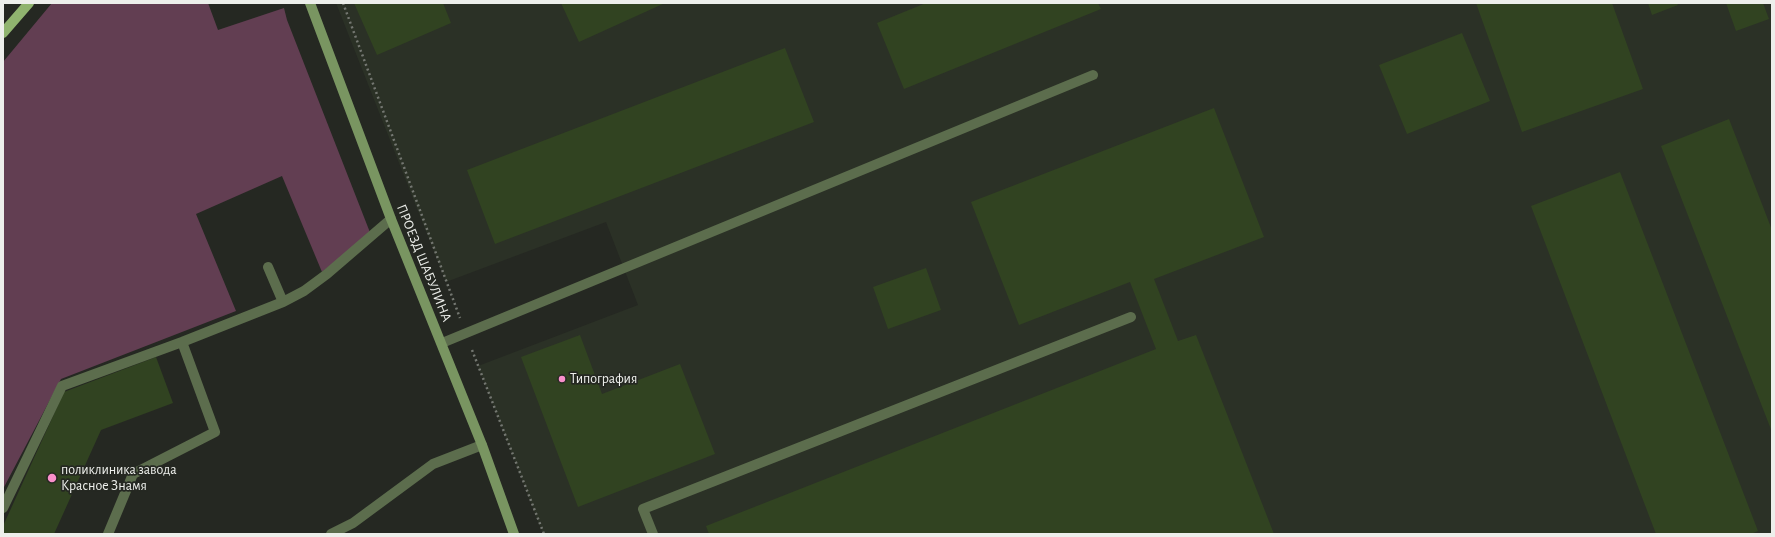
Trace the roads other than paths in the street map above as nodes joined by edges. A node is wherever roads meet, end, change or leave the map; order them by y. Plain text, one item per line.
1 (29, 3) edge
2 (310, 3) edge
3 (3, 33) edge
4 (1093, 75) dead end
5 (391, 219) junction
6 (268, 267) dead end
7 (283, 302) junction
8 (1131, 317) dead end
9 (182, 342) junction
10 (442, 343) junction
11 (482, 446) junction
12 (3, 508) edge
13 (108, 534) edge
14 (331, 534) edge
15 (514, 534) edge
16 (653, 534) edge

1 - 3 main road
2 - 5 street, ПРОЕЗД ШАБУЛИНА
4 - 10 lane
5 - 7 lane
5 - 10 street, ПРОЕЗД ШАБУЛИНА
6 - 7 lane
7 - 9 lane
8 - 16 lane
9 - 12 lane
9 - 13 lane
10 - 11 street, ПРОЕЗД ШАБУЛИНА
11 - 14 lane
11 - 15 street, ПРОЕЗД ШАБУЛИНА

